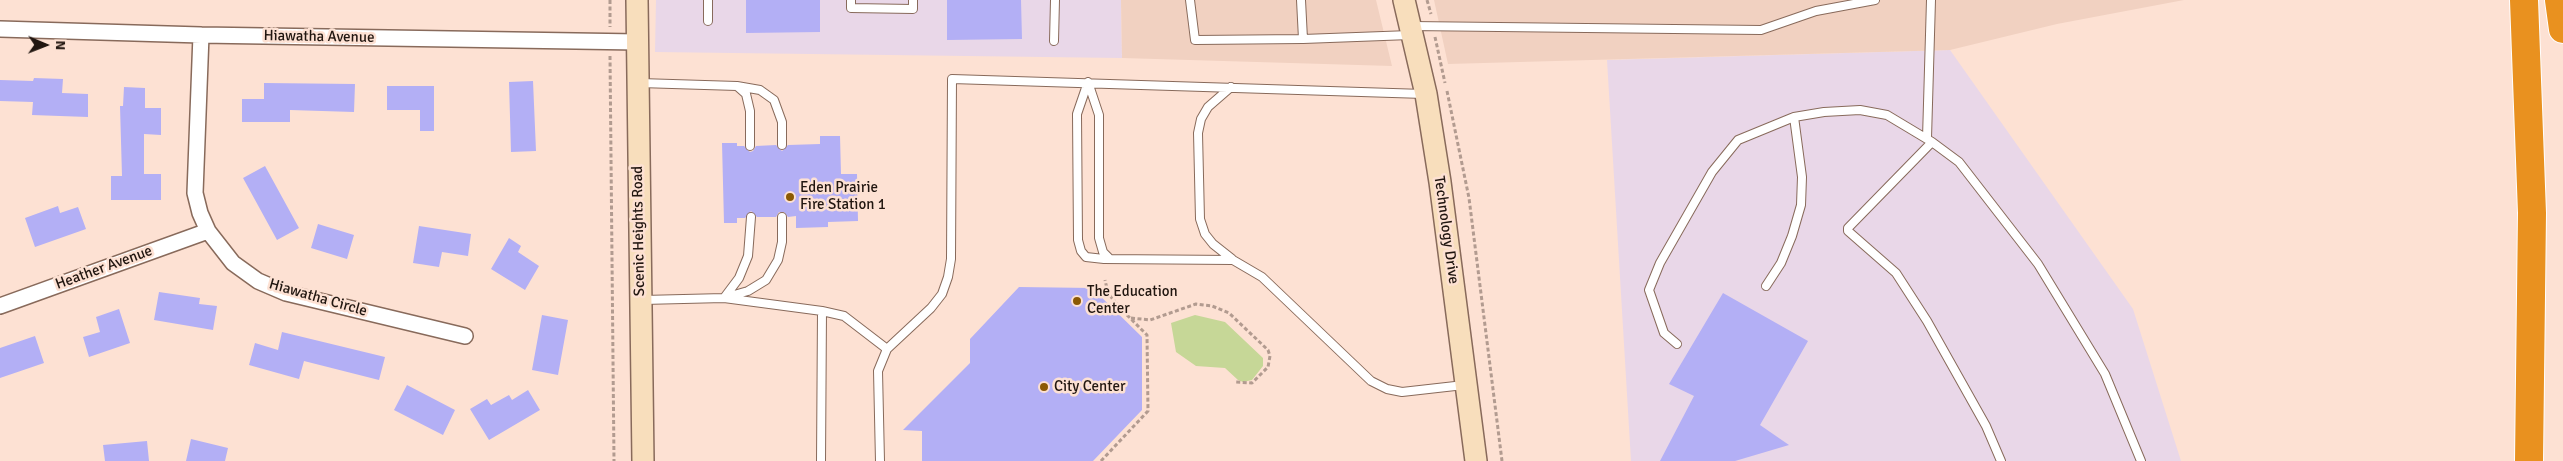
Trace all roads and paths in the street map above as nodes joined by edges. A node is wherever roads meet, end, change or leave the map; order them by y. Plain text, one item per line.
1 (610, 0) edge
2 (637, 0) edge
3 (708, 0) edge
4 (851, 0) edge
5 (913, 0) edge
6 (1054, 0) edge
7 (1190, 0) edge
8 (1301, 0) edge
9 (1404, 0) edge
10 (1427, 0) edge
11 (1827, 0) edge
12 (1875, 0) edge
13 (1931, 0) edge
14 (2524, 0) edge
15 (2559, 0) edge
16 (1830, 8) junction
17 (708, 21) dead end
18 (1433, 26) junction
19 (0, 29) edge
20 (2563, 29) edge
21 (1412, 31) junction
22 (201, 35) junction
23 (1303, 39) junction
24 (1054, 41) dead end
25 (610, 42) junction
26 (638, 42) junction
27 (1088, 82) junction
28 (638, 83) junction
29 (738, 86) junction
30 (1231, 87) junction
31 (1426, 94) junction
32 (1794, 117) junction
33 (1929, 140) junction
34 (782, 145) dead end
35 (750, 146) dead end
36 (782, 217) dead end
37 (750, 218) dead end
38 (208, 231) junction
39 (1110, 259) junction
40 (1233, 260) junction
41 (1105, 280) dead end
42 (1766, 286) dead end
43 (724, 298) junction
44 (640, 300) junction
45 (0, 306) edge
46 (822, 311) junction
47 (1130, 318) junction
48 (465, 336) dead end
49 (1677, 344) dead end
50 (887, 349) junction
51 (1236, 382) dead end
52 (1466, 385) junction
53 (614, 461) edge
54 (642, 461) edge
55 (821, 461) edge
56 (880, 461) edge
57 (1101, 461) edge
58 (1476, 461) edge
59 (1502, 461) edge
60 (2001, 461) edge
61 (2141, 461) edge
62 (2529, 461) edge

1 - 25 path
2 - 26 street, Scenic Heights Road
3 - 17 lane
4 - 5 lane
6 - 24 lane
7 - 23 lane
8 - 23 lane
9 - 21 street, Technology Drive
10 - 18 path
11 - 16 lane
12 - 16 lane
13 - 33 lane
14 - 62 highway
15 - 20 highway
16 - 18 lane
18 - 21 lane
18 - 59 path
19 - 22 street, Hiawatha Avenue
21 - 23 lane
21 - 31 street, Technology Drive
22 - 25 street, Hiawatha Avenue
22 - 38 street, Hiawatha Circle
25 - 26 street, Hiawatha Avenue
25 - 53 path
26 - 28 street, Scenic Heights Road
27 - 30 lane
27 - 39 lane
27 - 39 lane
27 - 50 lane
28 - 29 lane
28 - 44 street, Scenic Heights Road
29 - 34 lane
29 - 35 lane
30 - 31 lane
30 - 40 lane
31 - 52 street, Technology Drive
32 - 33 lane
32 - 42 lane
32 - 49 lane
33 - 60 lane
33 - 61 lane
36 - 43 lane
37 - 43 lane
38 - 45 street, Heather Avenue
38 - 48 street, Hiawatha Circle
39 - 40 lane
40 - 52 lane
41 - 47 path
43 - 44 lane
43 - 46 lane
44 - 54 street, Scenic Heights Road
46 - 50 lane
46 - 55 lane
47 - 51 path
47 - 57 path
50 - 56 lane
52 - 58 street, Technology Drive

